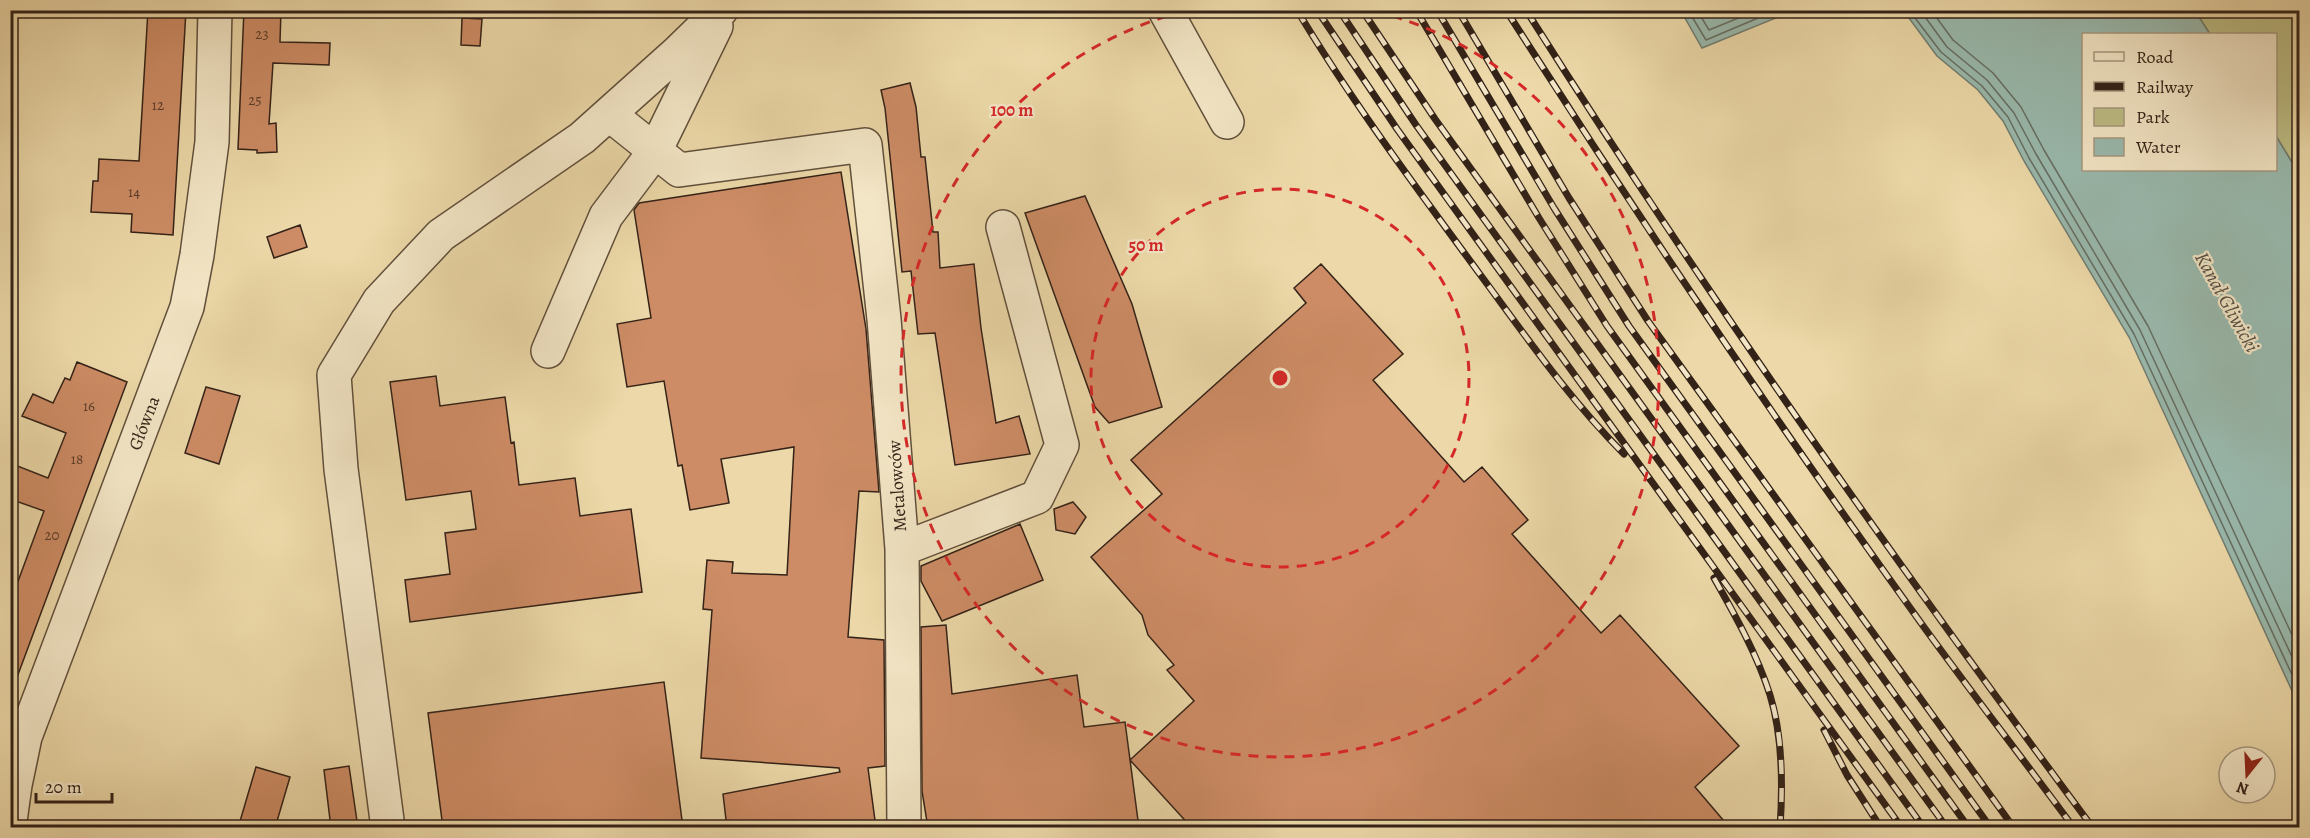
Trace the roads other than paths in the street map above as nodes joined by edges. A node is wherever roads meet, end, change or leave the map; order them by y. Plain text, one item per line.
1 (215, 10) edge
2 (722, 10) edge
3 (1165, 10) edge
4 (609, 114) junction
5 (1227, 122) dead end
6 (655, 151) junction
7 (1003, 227) dead end
8 (548, 351) dead end
9 (902, 549) junction
10 (10, 821) edge
11 (388, 828) edge
12 (904, 828) edge

1 - 10 street, Główna
2 - 4 street
2 - 6 street
3 - 5 street
4 - 6 street
4 - 11 street
6 - 8 street
6 - 9 street, Metalowców
7 - 9 street
9 - 12 street, Metalowców

